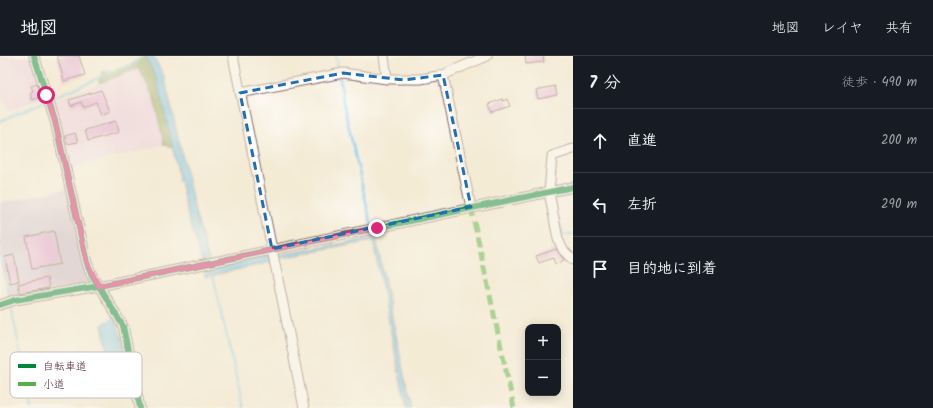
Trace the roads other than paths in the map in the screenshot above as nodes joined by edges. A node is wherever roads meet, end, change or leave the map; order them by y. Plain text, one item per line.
1 (34, 56) edge
2 (233, 56) edge
3 (384, 56) edge
4 (487, 56) edge
5 (443, 76) junction
6 (387, 79) junction
7 (240, 93) junction
8 (573, 149) edge
9 (573, 187) edge
10 (549, 192) junction
11 (471, 207) junction
12 (272, 249) junction
13 (573, 260) edge
14 (99, 286) junction
15 (0, 305) edge
16 (128, 352) edge
17 (138, 398) edge
18 (140, 408) edge
19 (304, 408) edge

1 - 14 street
2 - 7 street
3 - 6 street
4 - 5 street
5 - 6 street
5 - 11 street
6 - 7 street
7 - 12 street
8 - 10 street
9 - 10 street
10 - 11 street
10 - 13 street
11 - 12 street
12 - 14 street
12 - 19 street
14 - 15 street
14 - 16 street
17 - 18 street

